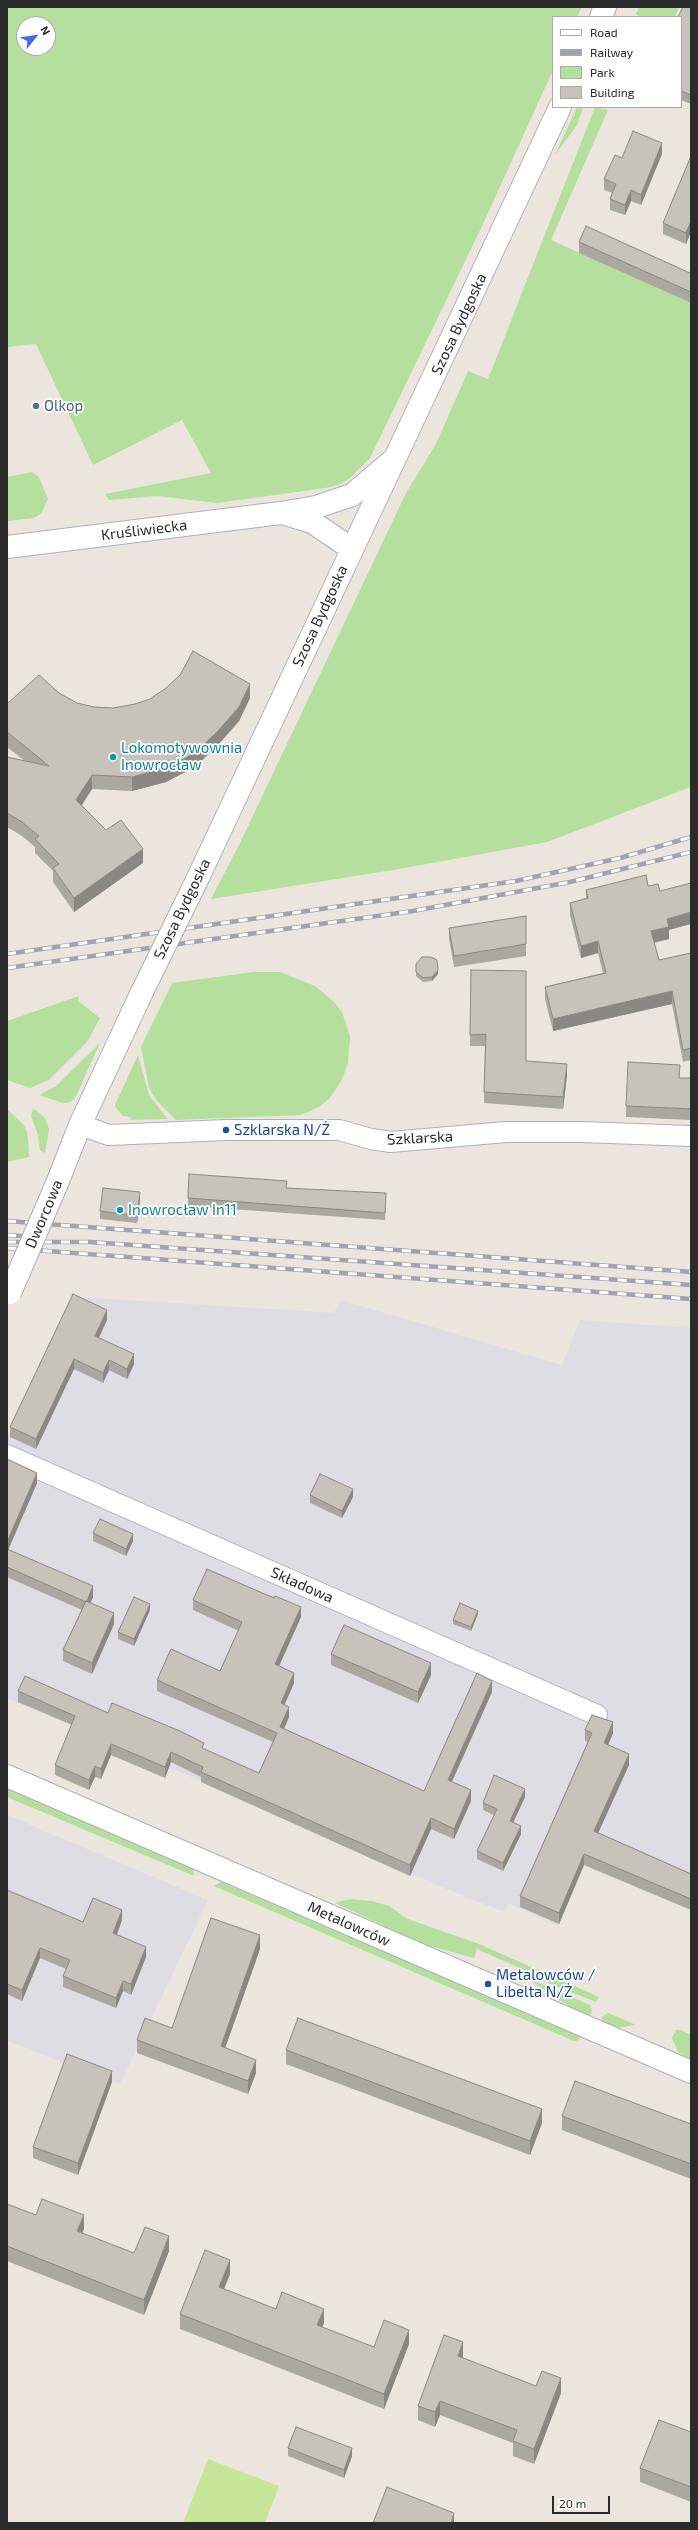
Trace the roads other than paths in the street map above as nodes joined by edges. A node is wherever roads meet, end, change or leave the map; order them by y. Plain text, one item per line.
1 (560, 108) edge
2 (396, 458) junction
3 (281, 513) junction
4 (7, 547) edge
5 (352, 549) junction
6 (80, 1125) junction
7 (691, 1136) edge
8 (9, 1298) edge
9 (7, 1455) edge
10 (597, 1715) edge
11 (7, 1776) edge
12 (691, 2072) edge

1 - 2 main road, Szosa Bydgoska
2 - 3 main road, Kruśliwiecka
2 - 5 main road, Szosa Bydgoska
3 - 4 main road, Kruśliwiecka
3 - 5 main road, Kruśliwiecka
5 - 6 main road, Szosa Bydgoska, bridge
6 - 7 street, Szklarska
6 - 8 main road, Dworcowa, bridge
9 - 10 street, Składowa
11 - 12 main road, Metalowców

